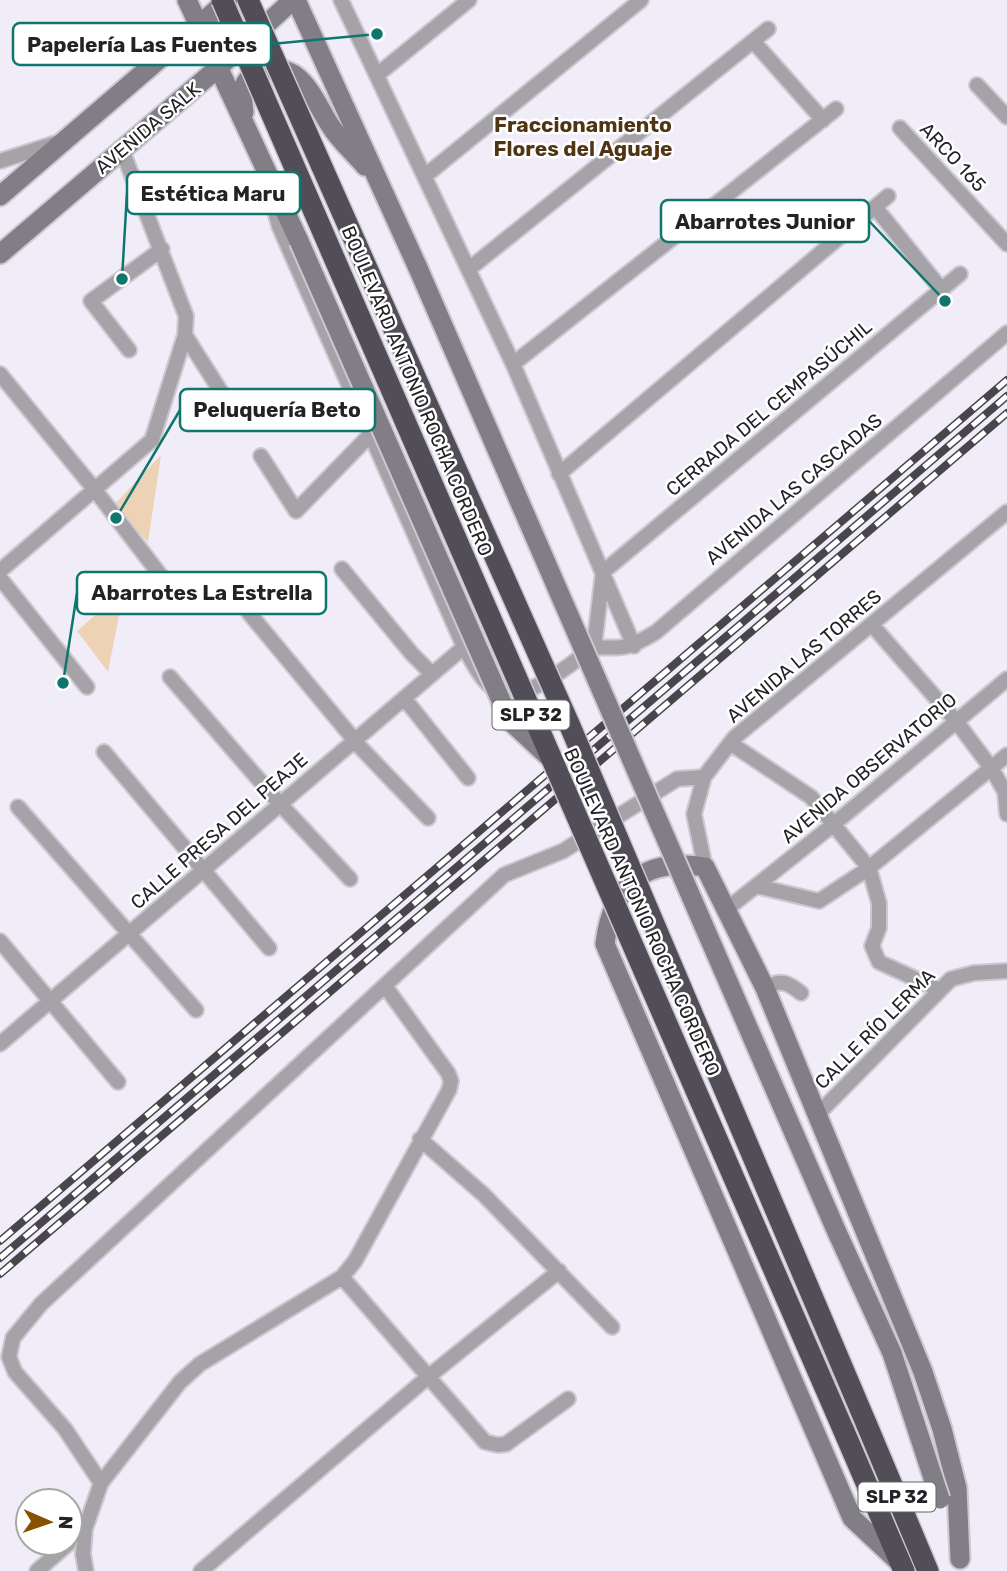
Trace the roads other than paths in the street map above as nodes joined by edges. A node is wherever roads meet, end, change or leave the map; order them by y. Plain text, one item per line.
1 (187, 0) edge
2 (222, 0) edge
3 (228, 0) edge
4 (247, 0) edge
5 (295, 0) edge
6 (341, 0) edge
7 (469, 0) edge
8 (641, 0) edge
9 (199, 27) junction
10 (768, 29) dead end
11 (753, 41) junction
12 (219, 67) junction
13 (377, 75) junction
14 (977, 85) dead end
15 (836, 109) dead end
16 (1007, 117) edge
17 (822, 120) junction
18 (900, 128) dead end
19 (248, 130) junction
20 (65, 140) junction
21 (122, 150) junction
22 (0, 161) edge
23 (263, 164) junction
24 (425, 176) junction
25 (378, 180) junction
26 (888, 195) dead end
27 (0, 196) edge
28 (875, 207) junction
29 (1007, 244) edge
30 (162, 249) junction
31 (0, 254) edge
32 (469, 269) junction
33 (960, 274) dead end
34 (941, 289) junction
35 (1007, 333) edge
36 (186, 335) junction
37 (129, 349) dead end
38 (513, 364) junction
39 (0, 374) edge
40 (237, 417) dead end
41 (369, 436) junction
42 (261, 456) dead end
43 (559, 474) junction
44 (95, 490) junction
45 (1007, 512) edge
46 (342, 569) dead end
47 (0, 571) edge
48 (603, 572) junction
49 (0, 578) edge
50 (184, 606) dead end
51 (248, 613) dead end
52 (872, 625) junction
53 (634, 646) junction
54 (464, 647) junction
55 (594, 647) junction
56 (432, 674) junction
57 (170, 677) dead end
58 (1007, 679) edge
59 (87, 687) dead end
60 (404, 698) junction
61 (956, 721) junction
62 (354, 740) junction
63 (730, 743) junction
64 (104, 752) dead end
65 (1007, 755) edge
66 (550, 758) junction
67 (992, 769) junction
68 (704, 777) junction
69 (468, 778) dead end
70 (280, 804) junction
71 (18, 807) dead end
72 (1007, 814) edge
73 (428, 818) dead end
74 (834, 824) junction
75 (705, 867) junction
76 (869, 868) junction
77 (203, 870) junction
78 (350, 879) dead end
79 (756, 886) junction
80 (726, 909) junction
81 (128, 934) junction
82 (0, 941) edge
83 (269, 948) dead end
84 (1007, 971) edge
85 (385, 986) junction
86 (765, 988) junction
87 (940, 990) junction
88 (801, 993) dead end
89 (51, 1000) junction
90 (196, 1010) dead end
91 (0, 1044) edge
92 (118, 1082) dead end
93 (816, 1116) junction
94 (420, 1139) junction
95 (559, 1271) junction
96 (342, 1277) junction
97 (612, 1327) dead end
98 (428, 1377) junction
99 (568, 1399) dead end
100 (101, 1483) junction
101 (85, 1529) joint
102 (54, 1557) edge
103 (962, 1565) edge
104 (903, 1568) edge
105 (37, 1571) edge
106 (86, 1571) edge
107 (201, 1571) edge
108 (928, 1571) edge

1 - 9 main road
2 - 66 highway, BOULEVARD ANTONIO ROCHA CORDERO / SLP 32, bridge
3 - 9 main road
4 - 108 highway, BOULEVARD ANTONIO ROCHA CORDERO / SLP 32, bridge
5 - 12 main road, AVENIDA SALK
5 - 25 main road
6 - 13 street
7 - 13 street
8 - 24 street
9 - 12 main road
9 - 20 main road
10 - 11 street
11 - 17 street
11 - 32 street
12 - 19 main road
12 - 21 main road, AVENIDA SALK
13 - 24 street
14 - 16 street
15 - 17 street
17 - 38 street
18 - 29 street, ARCO 165
19 - 23 main road
19 - 25 main road
20 - 22 street
20 - 27 main road
21 - 30 street
21 - 31 main road, AVENIDA SALK
23 - 41 street
23 - 66 main road, bridge
24 - 32 street
25 - 103 main road, bridge
26 - 28 street
28 - 34 street
28 - 43 street
30 - 36 street
30 - 37 street
32 - 38 street
33 - 34 street, CERRADA DEL CEMPASÚCHIL
34 - 48 street, CERRADA DEL CEMPASÚCHIL
35 - 53 street, AVENIDA LAS CASCADAS
36 - 40 street
36 - 44 street
38 - 43 street
39 - 44 street
41 - 42 street
41 - 54 street
43 - 48 street
44 - 47 street
44 - 50 street
45 - 52 street, AVENIDA LAS TORRES
46 - 56 street
48 - 53 street
48 - 55 street
49 - 59 street
51 - 62 street
52 - 61 street
52 - 63 street, AVENIDA LAS TORRES
53 - 55 street
54 - 55 street
54 - 56 street, CALLE PRESA DEL PEAJE
56 - 60 street, CALLE PRESA DEL PEAJE
57 - 70 street
58 - 61 street, AVENIDA OBSERVATORIO
60 - 62 street, CALLE PRESA DEL PEAJE
60 - 69 street
61 - 67 street
61 - 74 street, AVENIDA OBSERVATORIO
62 - 70 street, CALLE PRESA DEL PEAJE
62 - 73 street
63 - 68 street, AVENIDA LAS TORRES
63 - 74 street
64 - 77 street
65 - 67 street
66 - 104 highway, BOULEVARD ANTONIO ROCHA CORDERO / SLP 32, bridge
67 - 72 street
67 - 76 street
68 - 75 street, AVENIDA LAS TORRES
68 - 85 street
70 - 77 street, CALLE PRESA DEL PEAJE
70 - 78 street
71 - 81 street
74 - 76 street
74 - 79 street, AVENIDA OBSERVATORIO
75 - 80 main road
75 - 104 main road
76 - 79 street
76 - 87 street
77 - 81 street, CALLE PRESA DEL PEAJE
77 - 83 street
79 - 80 street, AVENIDA OBSERVATORIO
80 - 86 main road
81 - 89 street, CALLE PRESA DEL PEAJE
81 - 90 street
82 - 89 street
84 - 87 street, CALLE RÍO LERMA
85 - 94 street
85 - 100 street
86 - 88 street
86 - 93 main road
87 - 93 street, CALLE RÍO LERMA
89 - 91 street, CALLE PRESA DEL PEAJE
89 - 92 street
93 - 103 main road
94 - 95 street
94 - 96 street
95 - 97 street
95 - 98 street
96 - 98 street
96 - 100 street
98 - 99 street
98 - 107 street
100 - 101 street
101 - 106 street
102 - 105 street

